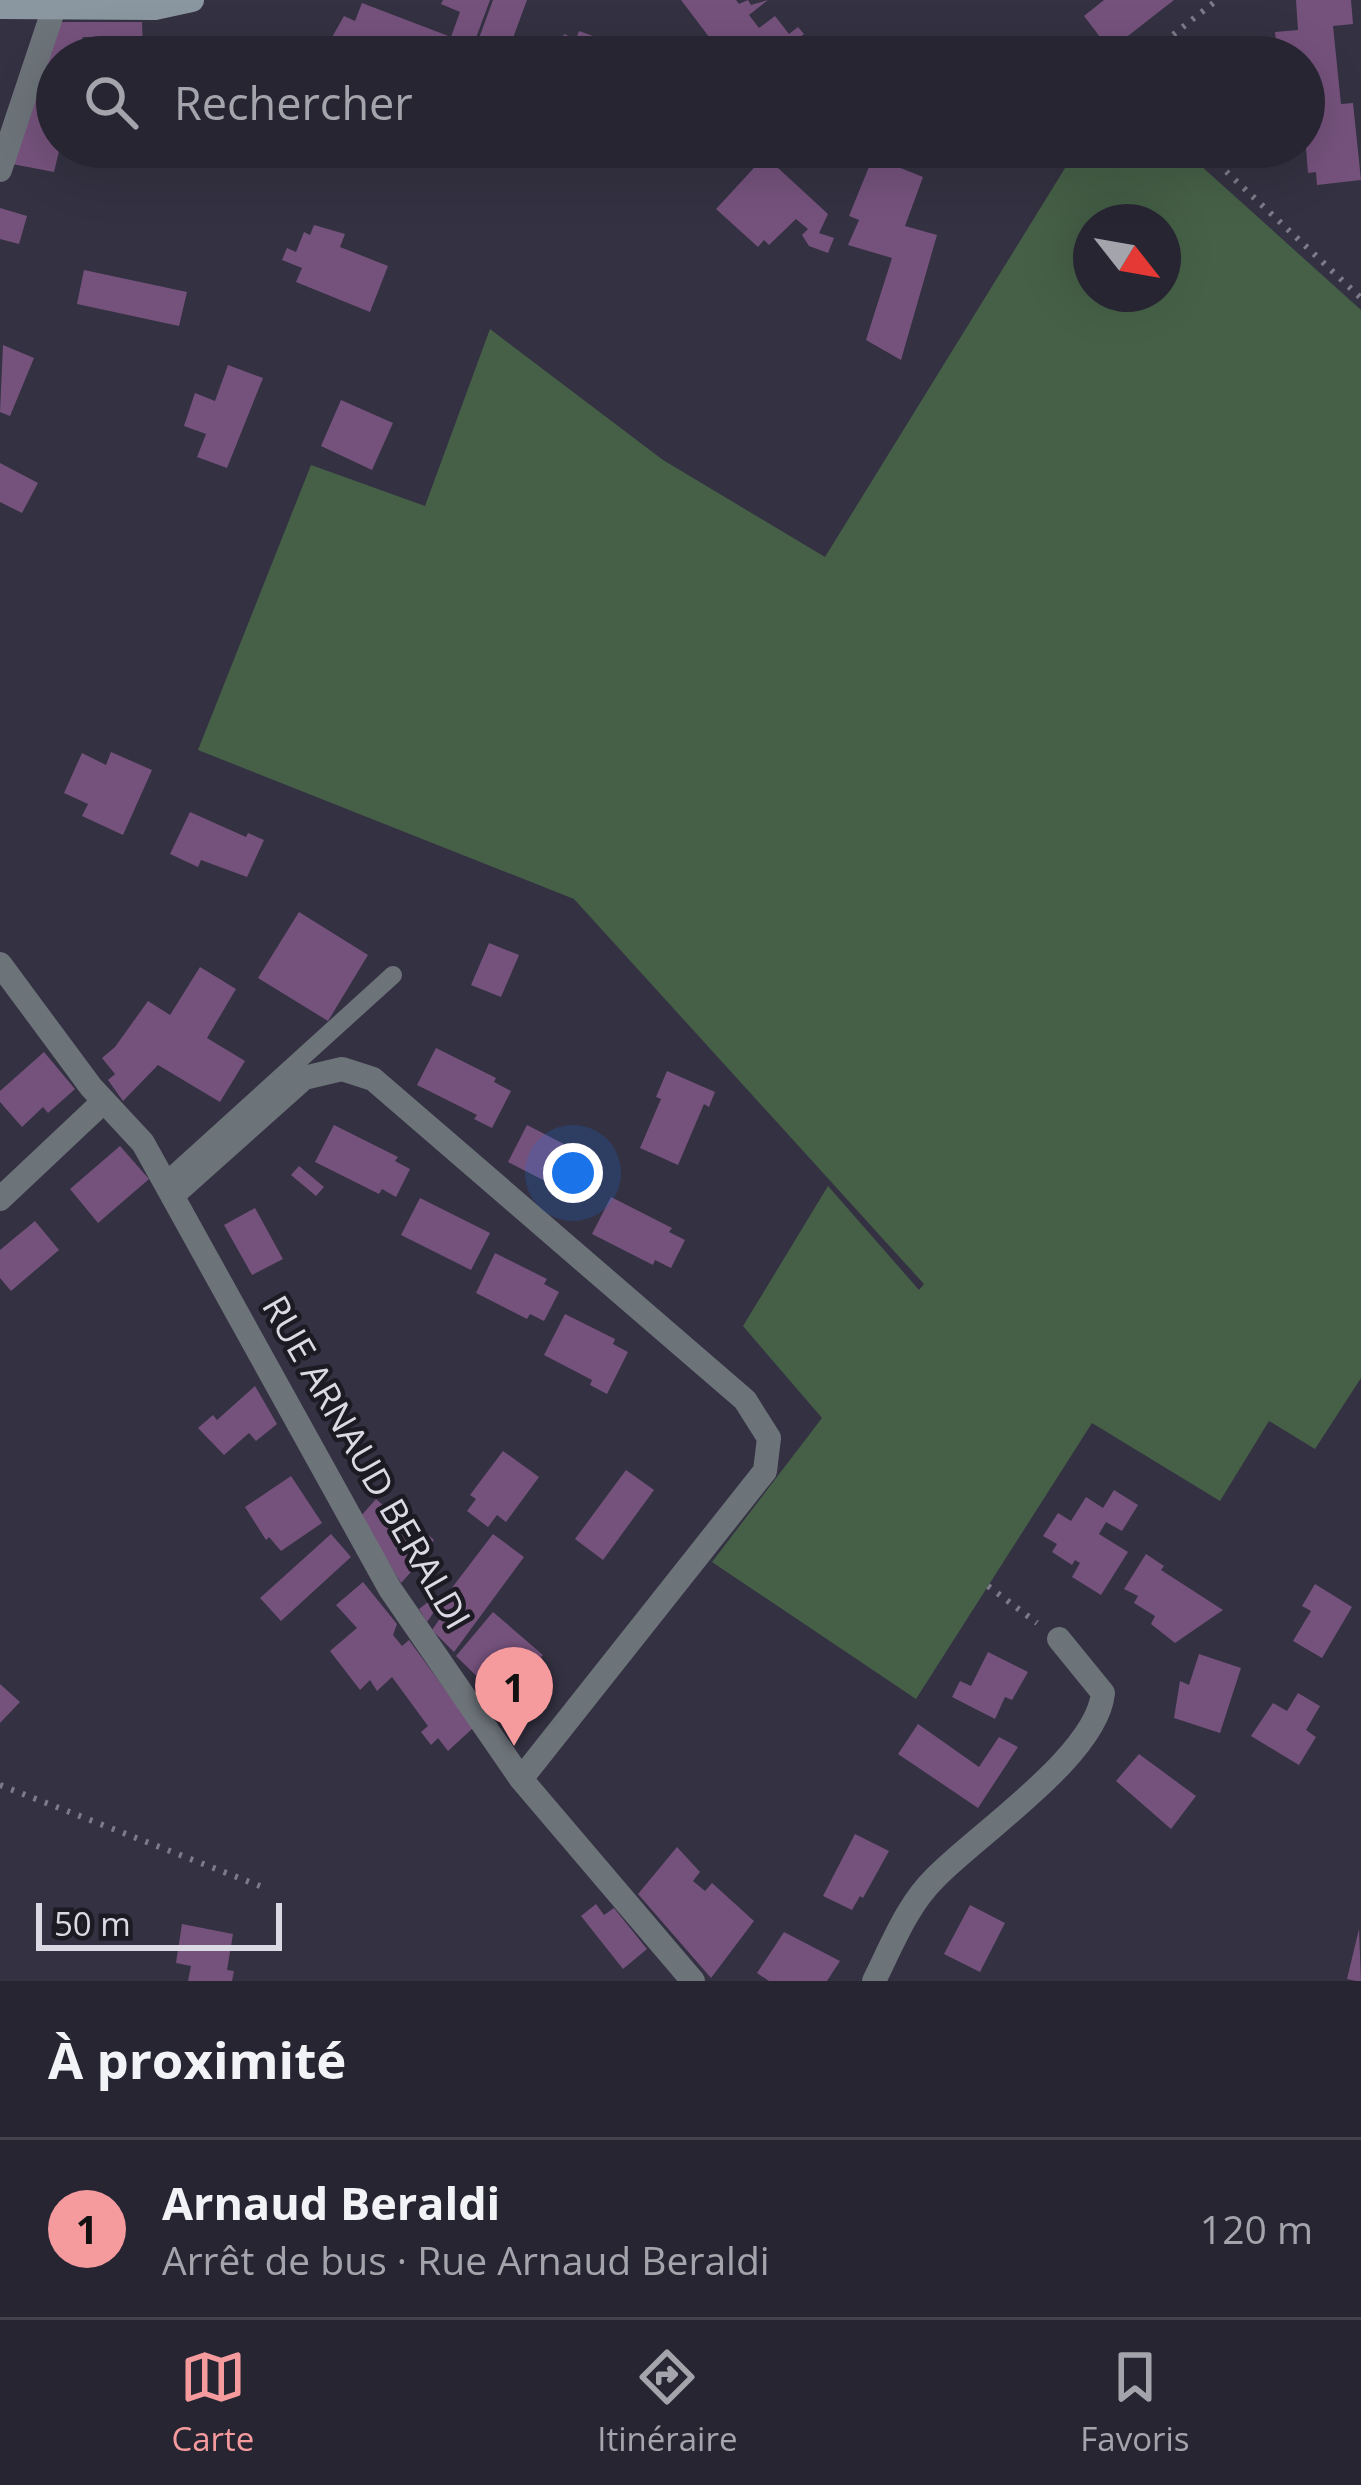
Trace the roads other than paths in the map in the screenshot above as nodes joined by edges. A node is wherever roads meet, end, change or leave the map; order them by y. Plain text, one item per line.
1 (192, 0) edge
2 (55, 4) edge
3 (0, 7) edge
4 (44, 36) edge
5 (36, 61) edge
6 (0, 170) edge
7 (0, 964) edge
8 (393, 975) dead end
9 (104, 1101) junction
10 (169, 1189) junction
11 (0, 1199) edge
12 (1060, 1639) road end
13 (521, 1779) junction
14 (693, 1981) edge
15 (874, 1981) edge

1 - 2 street
2 - 3 street
2 - 4 street
5 - 6 street
7 - 9 street, RUE ARNAUD BERALDI
8 - 10 lane
9 - 10 street, RUE ARNAUD BERALDI
9 - 11 street
10 - 13 street, RUE ARNAUD BERALDI
10 - 13 street
12 - 15 street
13 - 14 street, RUE ARNAUD BERALDI

